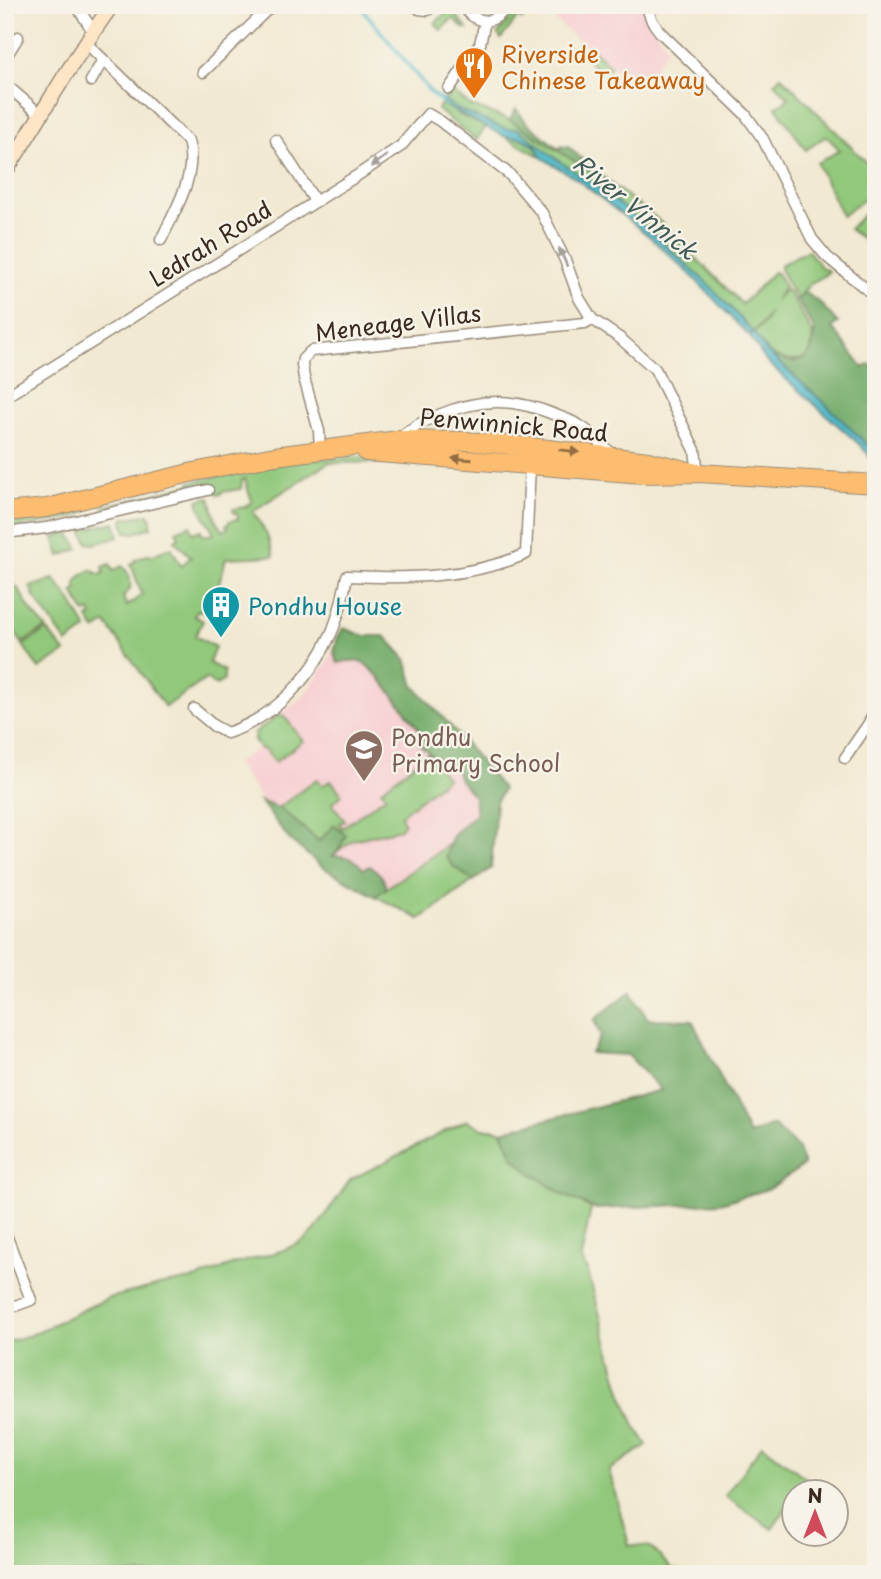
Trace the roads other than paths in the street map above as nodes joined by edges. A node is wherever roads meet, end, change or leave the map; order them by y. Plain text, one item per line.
1 (76, 5) edge
2 (112, 5) edge
3 (272, 5) edge
4 (433, 5) edge
5 (462, 5) edge
6 (508, 5) edge
7 (646, 5) edge
8 (419, 9) dead end
9 (485, 21) junction
10 (18, 37) dead end
11 (89, 37) junction
12 (5, 58) edge
13 (103, 60) junction
14 (203, 72) dead end
15 (91, 81) dead end
16 (5, 84) edge
17 (449, 89) dead end
18 (42, 116) junction
19 (276, 140) dead end
20 (5, 172) edge
21 (315, 201) junction
22 (161, 240) dead end
23 (876, 296) edge
24 (592, 318) junction
25 (5, 397) edge
26 (398, 440) junction
27 (325, 450) junction
28 (531, 455) junction
29 (614, 457) junction
30 (695, 472) junction
31 (874, 484) edge
32 (208, 490) dead end
33 (94, 497) junction
34 (5, 512) edge
35 (99, 516) junction
36 (5, 533) edge
37 (876, 708) edge
38 (194, 709) dead end
39 (845, 758) dead end
40 (5, 1232) edge
41 (7, 1309) edge

1 - 11 street
2 - 11 main road
3 - 14 street
4 - 8 street
5 - 9 street
6 - 9 street
7 - 23 street
9 - 17 street
10 - 12 street
11 - 13 street
11 - 18 main road
13 - 15 street
13 - 22 street
16 - 18 street
18 - 20 main road
19 - 21 street
24 -> 21 street, Ledrah Road
21 - 25 street, Ledrah Road
24 - 27 street, Meneage Villas
24 - 30 street
26 - 27 highway, Penwinnick Road
26 - 28 highway, Penwinnick Road
26 - 29 street
28 -> 27 highway, Penwinnick Road
27 - 33 highway, Penwinnick Road
28 -> 29 highway, Penwinnick Road
28 - 30 highway, Penwinnick Road
28 - 38 street
29 - 30 highway, Penwinnick Road
30 - 31 highway, Penwinnick Road
32 - 35 street
33 - 34 highway, Penwinnick Road
33 - 35 street
35 - 36 street
37 - 39 street
40 - 41 street

